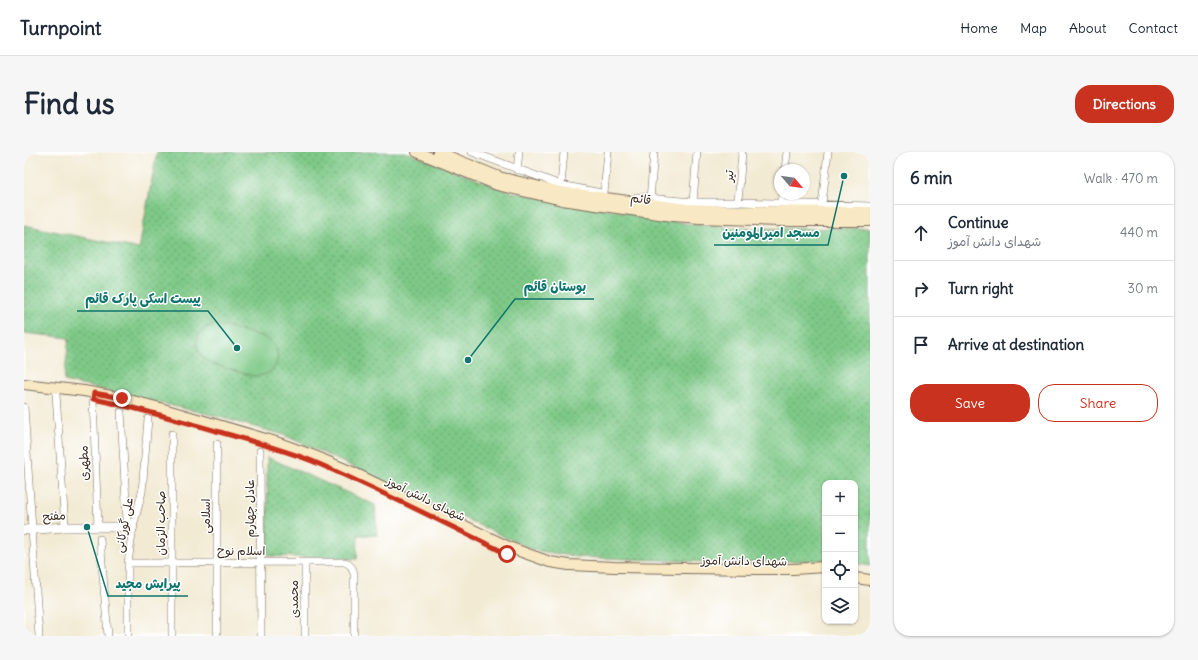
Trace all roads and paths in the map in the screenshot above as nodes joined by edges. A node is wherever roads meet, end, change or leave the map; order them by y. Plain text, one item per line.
1 (417, 152) edge
2 (438, 152) edge
3 (474, 152) edge
4 (519, 152) edge
5 (564, 152) edge
6 (608, 152) edge
7 (654, 152) edge
8 (697, 152) edge
9 (742, 152) edge
10 (787, 152) edge
11 (828, 152) edge
12 (786, 164) edge
13 (517, 170) junction
14 (561, 185) junction
15 (604, 194) junction
16 (650, 199) junction
17 (781, 200) edge
18 (692, 202) junction
19 (738, 202) junction
20 (781, 203) junction
21 (822, 204) junction
22 (870, 206) edge
23 (870, 212) edge
24 (870, 221) edge
25 (24, 384) edge
26 (24, 390) edge
27 (56, 394) junction
28 (93, 396) junction
29 (24, 407) edge
30 (121, 412) dead end
31 (148, 420) dead end
32 (172, 434) dead end
33 (217, 444) dead end
34 (260, 452) dead end
35 (64, 527) junction
36 (98, 527) junction
37 (133, 527) junction
38 (28, 530) edge
39 (100, 540) dead end
40 (128, 562) junction
41 (172, 562) junction
42 (217, 562) junction
43 (261, 562) junction
44 (305, 562) junction
45 (822, 567) edge
46 (858, 571) edge
47 (870, 573) edge
48 (822, 574) edge
49 (858, 578) edge
50 (870, 580) edge
51 (39, 636) edge
52 (108, 636) edge
53 (128, 636) edge
54 (172, 636) edge
55 (217, 636) edge
56 (261, 636) edge
57 (305, 636) edge
58 (354, 636) edge

1 - 24 main road, قائم
2 - 23 main road, قائم
3 - 13 street
4 - 13 street
5 - 14 street
6 - 15 street
7 - 16 street
8 - 18 street
9 - 19 street, تیر
10 - 12 street
11 - 21 street
13 - 14 street
14 - 15 street
15 - 16 street
16 - 18 street
17 - 20 street
18 - 19 street
19 - 20 street
20 - 21 street
21 - 22 street
25 - 28 main road
26 - 27 main road, شهدای دانش آموز
27 - 28 main road, شهدای دانش آموز
27 - 35 street
28 - 36 street, مطهری
28 - 45 main road
28 - 48 main road, شهدای دانش آموز
29 - 38 street
30 - 37 street
31 - 37 street, علی گورکانی
32 - 41 street, صاحب الزمان
33 - 42 street, اسلامی
34 - 43 street, عادل چهارم
35 - 36 street, مفتح
35 - 38 street, مفتح
36 - 37 street, مفتح
37 - 40 street, علی گورکانی
38 - 51 street
39 - 52 street
40 - 41 street, اسلام نوح
40 - 53 street, علی گورکانی
41 - 42 street, اسلام نوح
41 - 54 street, صاحب الزمان
42 - 43 street, اسلام نوح
42 - 55 street, اسلامی
43 - 44 street, اسلام نوح
43 - 56 street, عادل چهارم
44 - 57 street, محمدی
44 - 58 street, اسلام نوح
46 - 47 main road
49 - 50 main road

